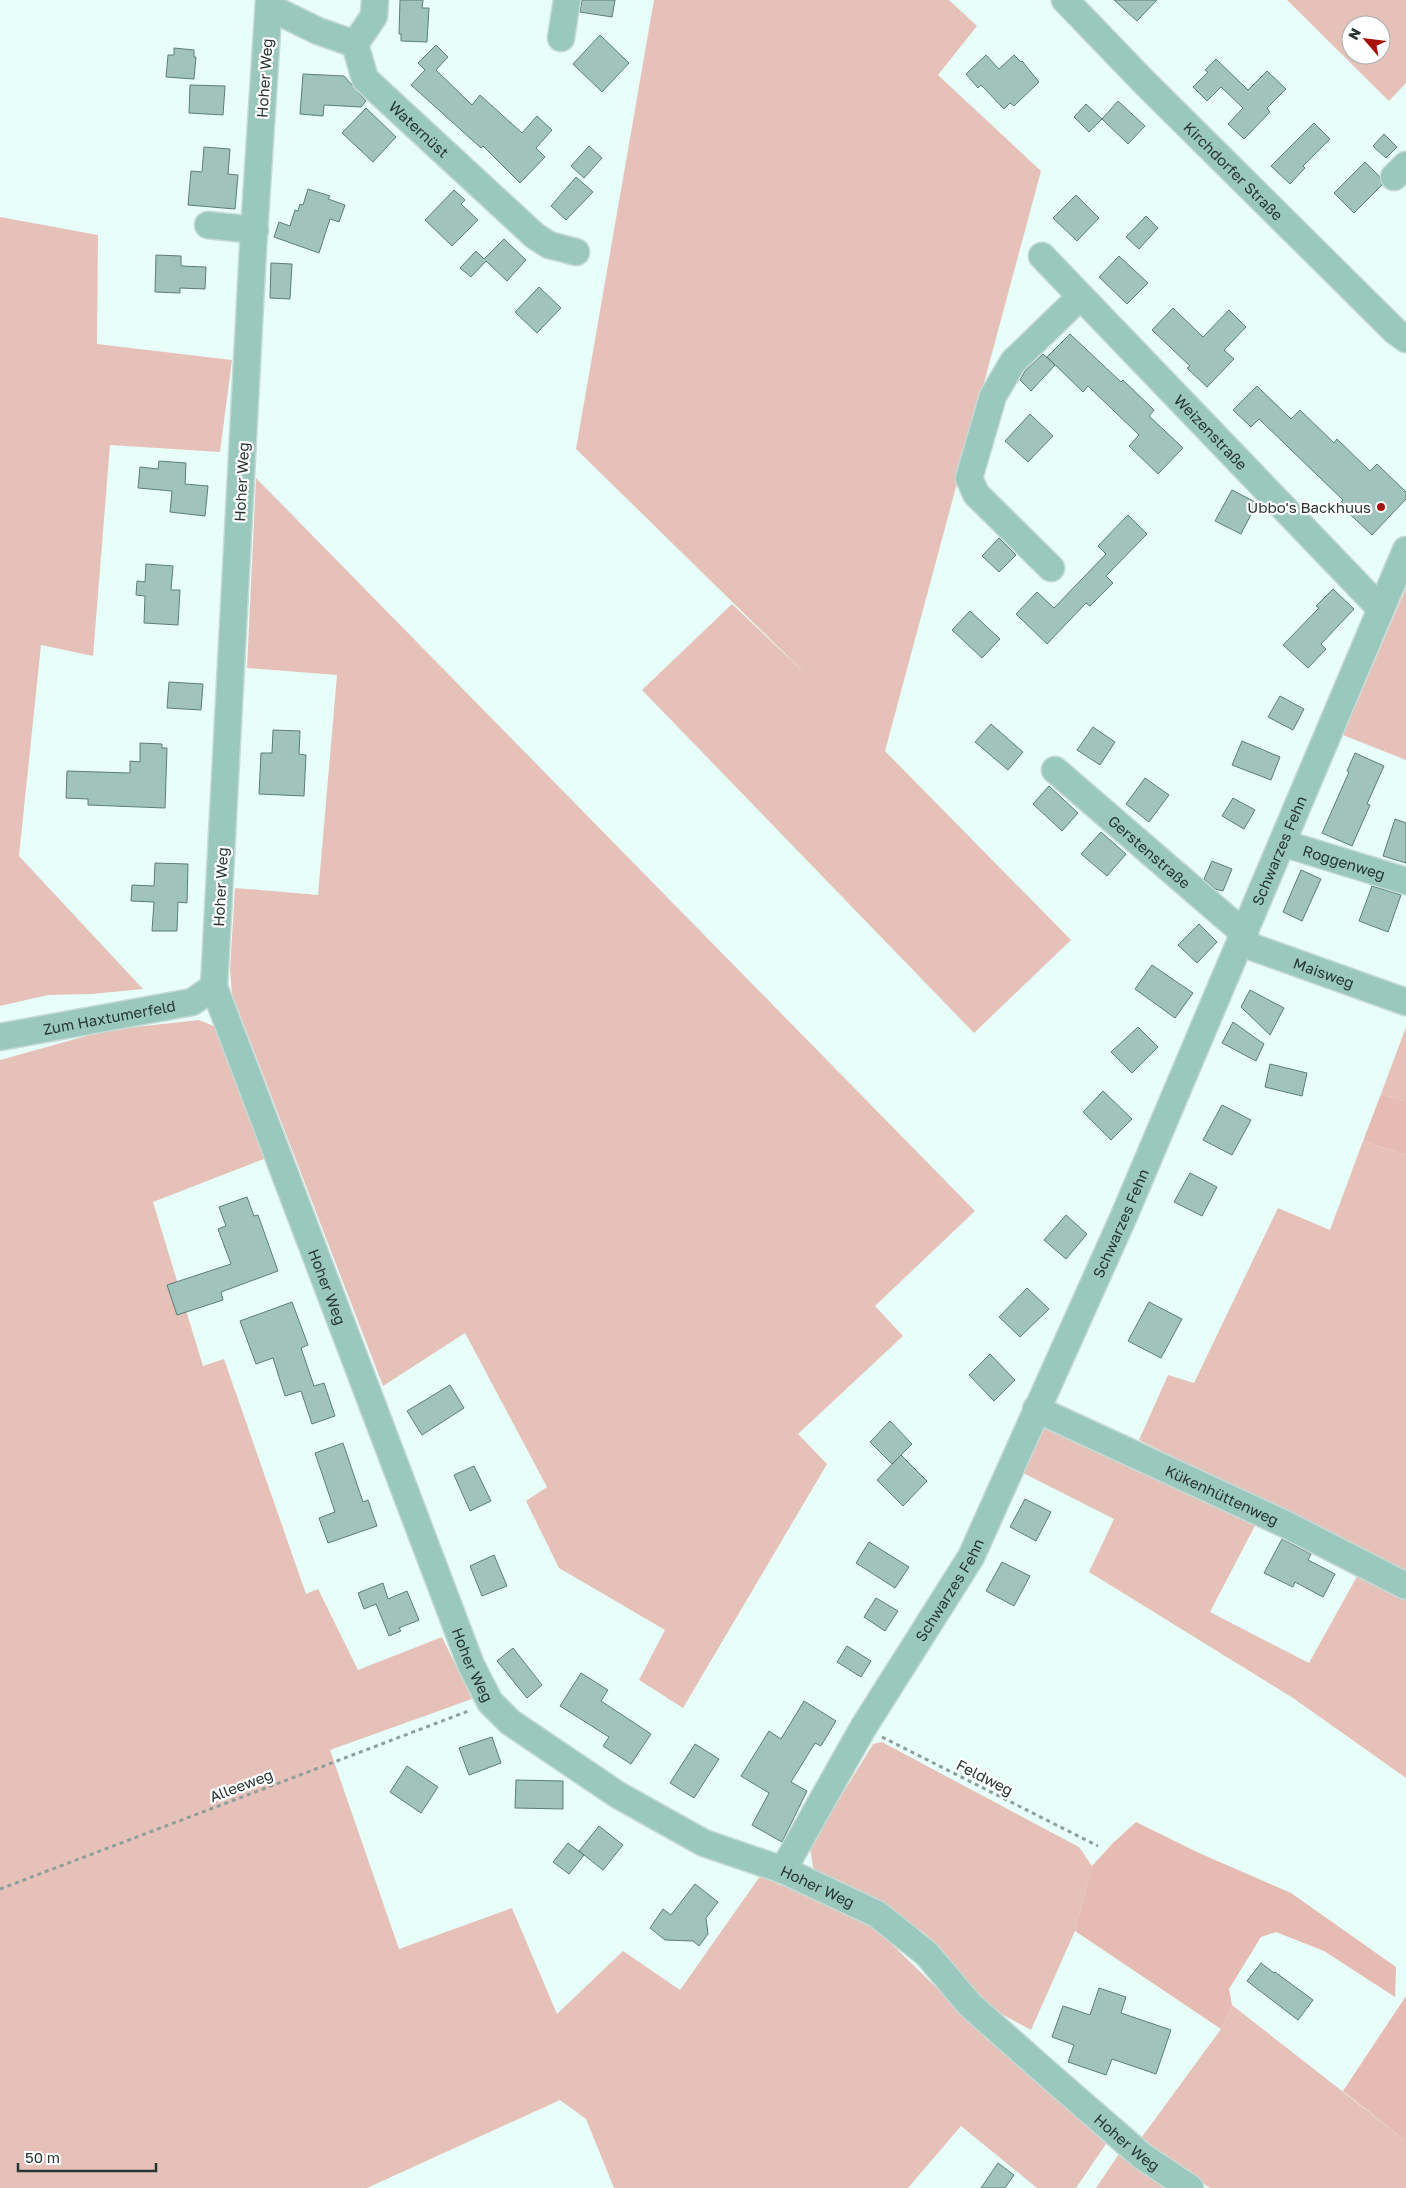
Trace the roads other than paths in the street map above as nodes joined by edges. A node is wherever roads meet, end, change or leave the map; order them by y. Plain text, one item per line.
1 (375, 0) edge
2 (567, 0) edge
3 (1064, 0) edge
4 (269, 3) edge
5 (561, 38) dead end
6 (355, 44) junction
7 (208, 225) dead end
8 (254, 230) junction
9 (576, 252) dead end
10 (1042, 256) dead end
11 (1080, 297) junction
12 (1406, 339) edge
13 (1406, 550) edge
14 (1051, 568) dead end
15 (1380, 608) junction
16 (1055, 770) dead end
17 (1282, 843) junction
18 (1406, 881) edge
19 (1243, 938) junction
20 (214, 987) junction
21 (1406, 1002) edge
22 (0, 1037) edge
23 (1036, 1409) junction
24 (1406, 1586) edge
25 (783, 1870) junction
26 (1190, 2188) edge

1 - 6 street
2 - 5 street
3 - 12 street, Kirchdorfer Straße
4 - 6 street
4 - 8 street, Hoher Weg
6 - 9 street, Waternüst
7 - 8 street
8 - 20 street, Hoher Weg
10 - 11 street, Weizenstraße
11 - 14 street
11 - 15 street, Weizenstraße
13 - 15 street, Schwarzes Fehn
15 - 17 street, Schwarzes Fehn
16 - 19 street, Gerstenstraße
17 - 18 street, Roggenweg
17 - 19 street, Schwarzes Fehn
19 - 21 street, Maisweg
19 - 23 street, Schwarzes Fehn
20 - 22 street, Zum Haxtumerfeld
20 - 25 street, Hoher Weg
23 - 24 street, Kükenhüttenweg
23 - 25 street, Schwarzes Fehn
25 - 26 street, Hoher Weg

